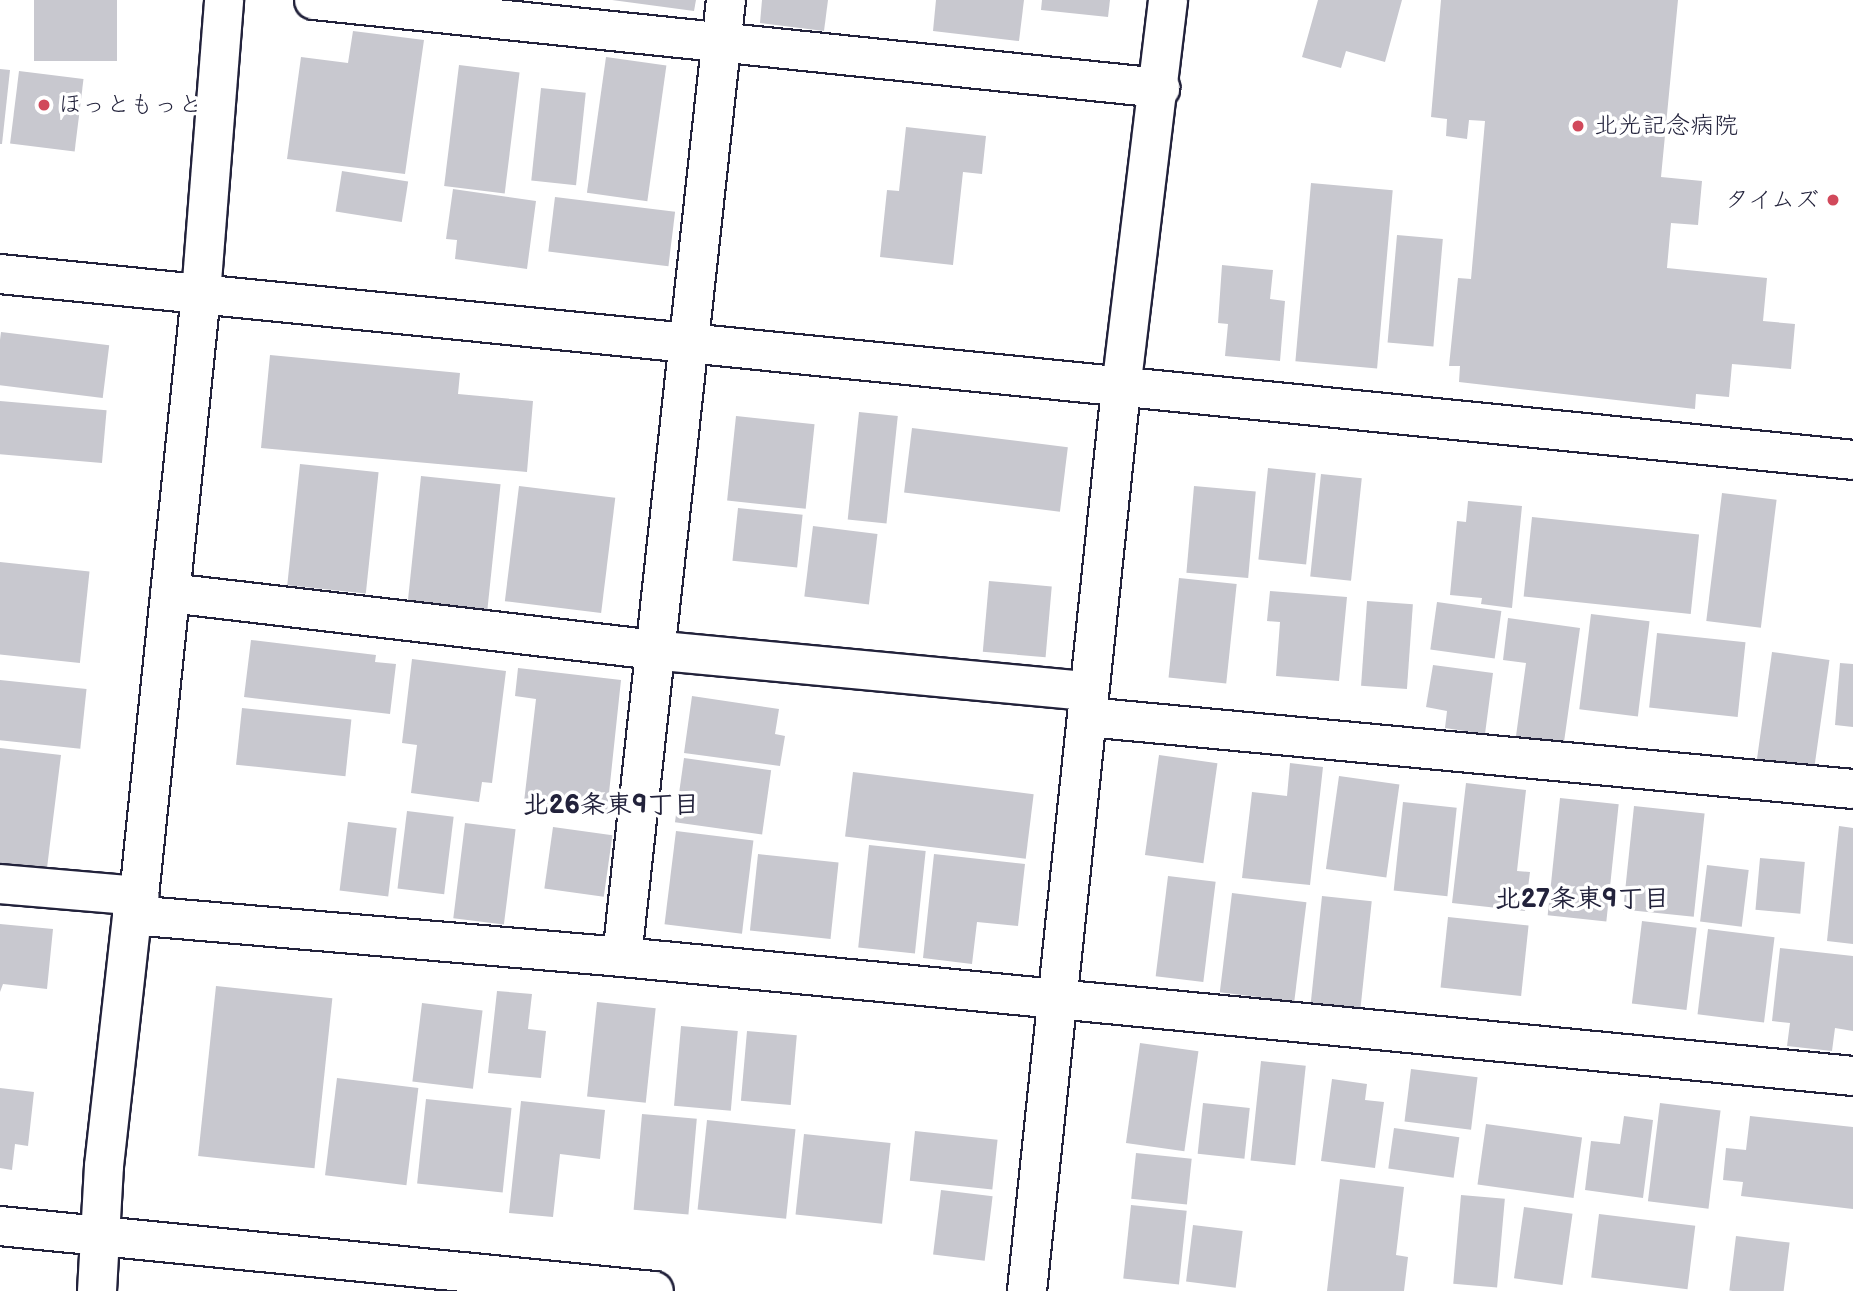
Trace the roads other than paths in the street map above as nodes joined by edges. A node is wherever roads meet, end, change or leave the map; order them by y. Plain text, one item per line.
1 (224, 0) edge
2 (314, 0) edge
3 (726, 0) edge
4 (1168, 0) edge
5 (722, 45) junction
6 (1160, 88) junction
7 (0, 274) edge
8 (201, 294) junction
9 (686, 342) junction
10 (1121, 389) junction
11 (1853, 460) edge
12 (170, 593) junction
13 (652, 650) junction
14 (1088, 704) junction
15 (1853, 789) edge
16 (0, 884) edge
17 (135, 906) junction
18 (622, 957) junction
19 (1058, 1001) junction
20 (1853, 1076) edge
21 (0, 1226) edge
22 (102, 1236) junction
23 (97, 1291) edge
24 (654, 1291) edge
25 (1027, 1291) edge

1 - 8 street
2 - 5 street
3 - 5 street
4 - 6 street
5 - 6 street
5 - 9 street
6 - 10 street
7 - 8 street
8 - 9 street
8 - 12 street
9 - 10 street
9 - 13 street
10 - 11 street
10 - 14 street
12 - 13 street
12 - 17 street
13 - 14 street
13 - 18 street
14 - 15 street
14 - 19 street
16 - 17 street
17 - 18 street
17 - 22 street
18 - 19 street
19 - 20 street
19 - 25 street
21 - 22 street
22 - 23 street
22 - 24 street

